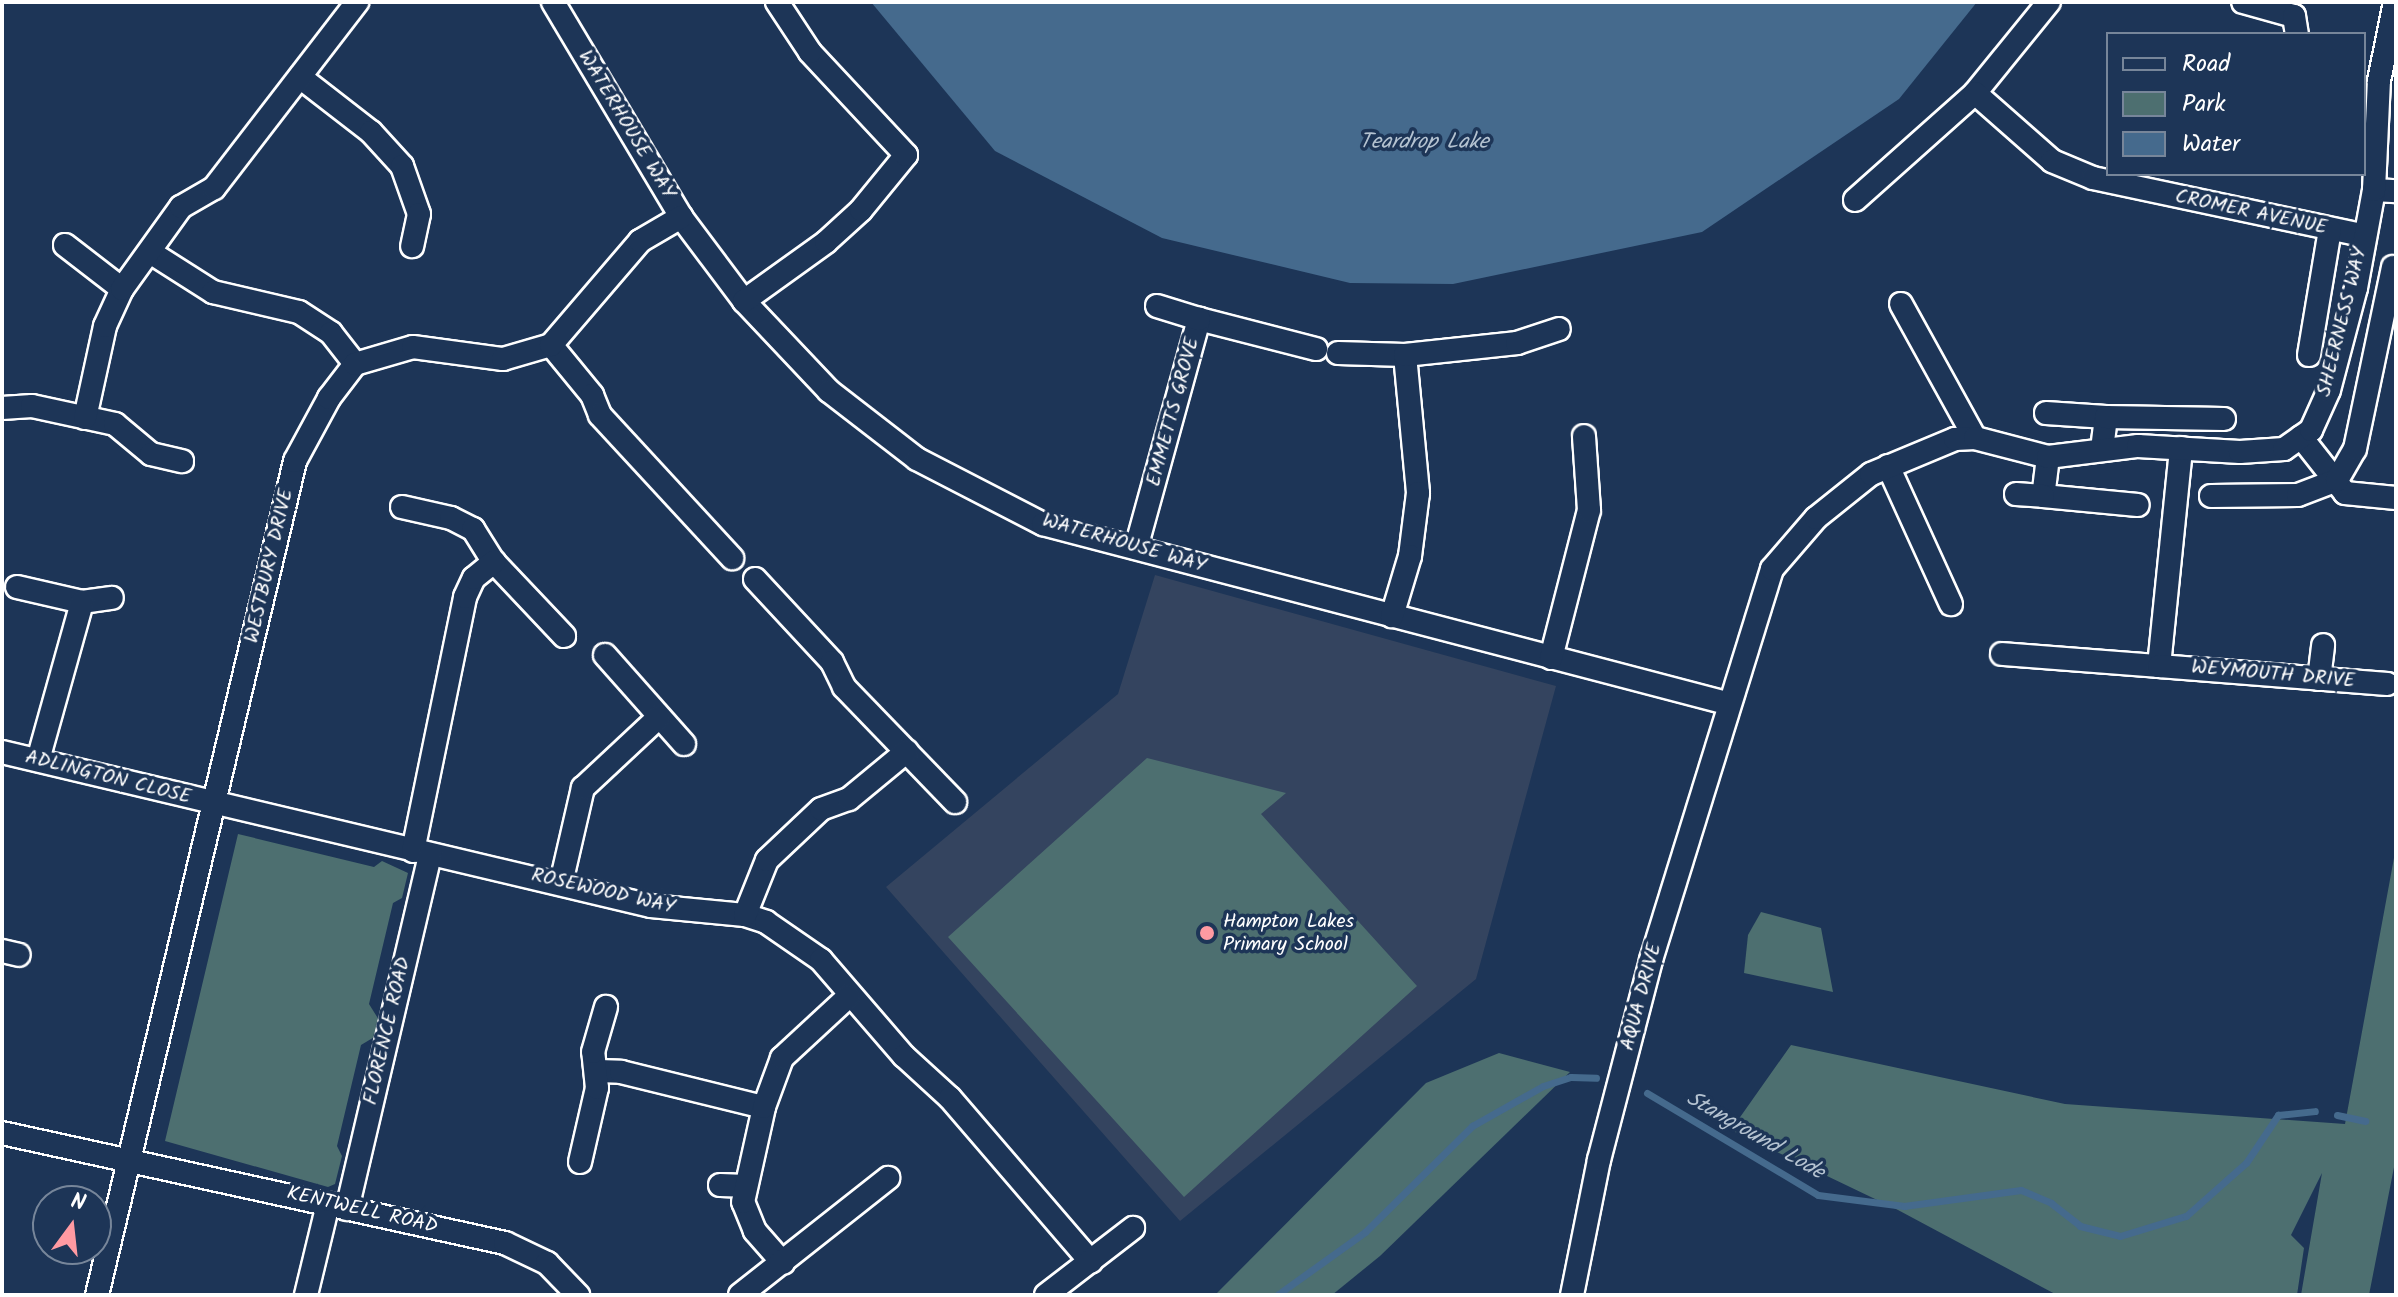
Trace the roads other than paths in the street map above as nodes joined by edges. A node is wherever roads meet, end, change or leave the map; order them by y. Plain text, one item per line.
1 (357, 2) edge
2 (553, 2) edge
3 (777, 2) edge
4 (2049, 2) edge
5 (2243, 2) edge
6 (2395, 2) edge
7 (2297, 32) edge
8 (300, 77) junction
9 (2379, 92) edge
10 (1975, 93) junction
11 (2385, 190) edge
12 (1855, 200) dead end
13 (681, 217) junction
14 (2330, 230) junction
15 (2365, 236) junction
16 (65, 245) dead end
17 (412, 246) dead end
18 (150, 252) junction
19 (2393, 267) dead end
20 (122, 289) junction
21 (744, 301) junction
22 (1901, 304) dead end
23 (1157, 306) dead end
24 (1199, 319) junction
25 (1559, 329) dead end
26 (551, 345) junction
27 (1316, 349) dead end
28 (1338, 353) dead end
29 (1405, 355) junction
30 (2309, 355) dead end
31 (355, 364) junction
32 (2, 408) edge
33 (2046, 413) dead end
34 (2106, 417) junction
35 (85, 418) junction
36 (2224, 419) dead end
37 (1584, 436) dead end
38 (2301, 437) junction
39 (1975, 438) junction
40 (2181, 448) junction
41 (2102, 449) junction
42 (2048, 457) junction
43 (182, 461) dead end
44 (1888, 466) junction
45 (2337, 480) junction
46 (2016, 494) dead end
47 (2043, 496) junction
48 (2211, 496) dead end
49 (2396, 498) edge
50 (2138, 505) dead end
51 (402, 507) dead end
52 (1136, 548) junction
53 (732, 558) dead end
54 (494, 562) junction
55 (755, 579) dead end
56 (17, 587) dead end
57 (112, 598) dead end
58 (82, 602) junction
59 (1951, 604) dead end
60 (1392, 616) junction
61 (564, 636) dead end
62 (2323, 645) dead end
63 (2002, 654) dead end
64 (605, 655) dead end
65 (1551, 658) junction
66 (2159, 666) junction
67 (2319, 679) junction
68 (2387, 684) dead end
69 (1727, 703) junction
70 (659, 717) junction
71 (684, 744) dead end
72 (907, 751) junction
73 (2, 752) edge
74 (38, 760) junction
75 (955, 802) dead end
76 (214, 805) junction
77 (422, 853) junction
78 (561, 883) junction
79 (745, 915) junction
80 (849, 996) junction
81 (606, 1007) dead end
82 (598, 1071) junction
83 (764, 1107) junction
84 (2, 1133) edge
85 (131, 1158) junction
86 (580, 1162) dead end
87 (888, 1178) dead end
88 (720, 1185) dead end
89 (745, 1186) junction
90 (337, 1206) junction
91 (1133, 1228) dead end
92 (1091, 1262) junction
93 (783, 1263) junction
94 (97, 1295) edge
95 (306, 1295) edge
96 (578, 1295) edge
97 (740, 1295) edge
98 (1046, 1295) edge
99 (1572, 1295) edge

1 - 8 street
2 - 13 street, WATERHOUSE WAY
3 - 21 street
4 - 10 street
5 - 7 street
6 - 9 street, SHEERNESS WAY
8 - 17 street
8 - 18 street
9 - 11 street, SHEERNESS WAY
10 - 12 street
10 - 14 street, CROMER AVENUE
11 - 15 street, SHEERNESS WAY
13 - 21 street, WATERHOUSE WAY
13 - 26 street
14 - 15 street, CROMER AVENUE
14 - 30 street, SHEERNESS WAY
15 - 38 street, SHEERNESS WAY
16 - 20 street
18 - 20 street
18 - 31 street
19 - 45 street
20 - 35 street
21 - 52 street, WATERHOUSE WAY
22 - 39 street
23 - 24 street, EMMETTS GROVE
24 - 27 street
24 - 52 street, EMMETTS GROVE
25 - 29 street
26 - 31 street
26 - 53 street
28 - 29 street
29 - 60 street
31 - 76 street, WESTBURY DRIVE
32 - 35 street
33 - 34 street
34 - 36 street
34 - 41 street
35 - 43 street
37 - 65 street
38 - 40 street
38 - 45 street
39 - 42 street
39 - 44 street
40 - 41 street
40 - 66 street
41 - 42 street
42 - 47 street
44 - 59 street
44 - 69 street
45 - 48 street
45 - 49 street
46 - 47 street
47 - 50 street
51 - 54 street
52 - 60 street, WATERHOUSE WAY
54 - 61 street
54 - 77 street, FLORENCE ROAD
55 - 72 street
56 - 58 street
57 - 58 street
58 - 74 street
60 - 65 street, WATERHOUSE WAY
62 - 67 street
63 - 66 street, WEYMOUTH DRIVE
64 - 70 street
65 - 69 street, WATERHOUSE WAY
66 - 67 street, WEYMOUTH DRIVE
67 - 68 street, WEYMOUTH DRIVE
69 - 99 street, AQUA DRIVE
70 - 71 street
70 - 78 street
72 - 75 street
72 - 79 street
73 - 74 street, ADLINGTON CLOSE
74 - 76 street, ADLINGTON CLOSE
76 - 77 street, ROSEWOOD WAY
76 - 85 street, WESTBURY DRIVE
77 - 78 street, ROSEWOOD WAY
77 - 90 street, FLORENCE ROAD
78 - 79 street, ROSEWOOD WAY
79 - 80 street, ROSEWOOD WAY
80 - 83 street
80 - 92 street, ROSEWOOD WAY
81 - 82 street
82 - 83 street
82 - 86 street
83 - 89 street
84 - 85 street, KENTWELL ROAD
85 - 90 street, KENTWELL ROAD
85 - 94 street, WESTBURY DRIVE
87 - 93 street
88 - 89 street
89 - 93 street
90 - 95 street, FLORENCE ROAD
90 - 96 street, KENTWELL ROAD
91 - 92 street
92 - 98 street
93 - 97 street

